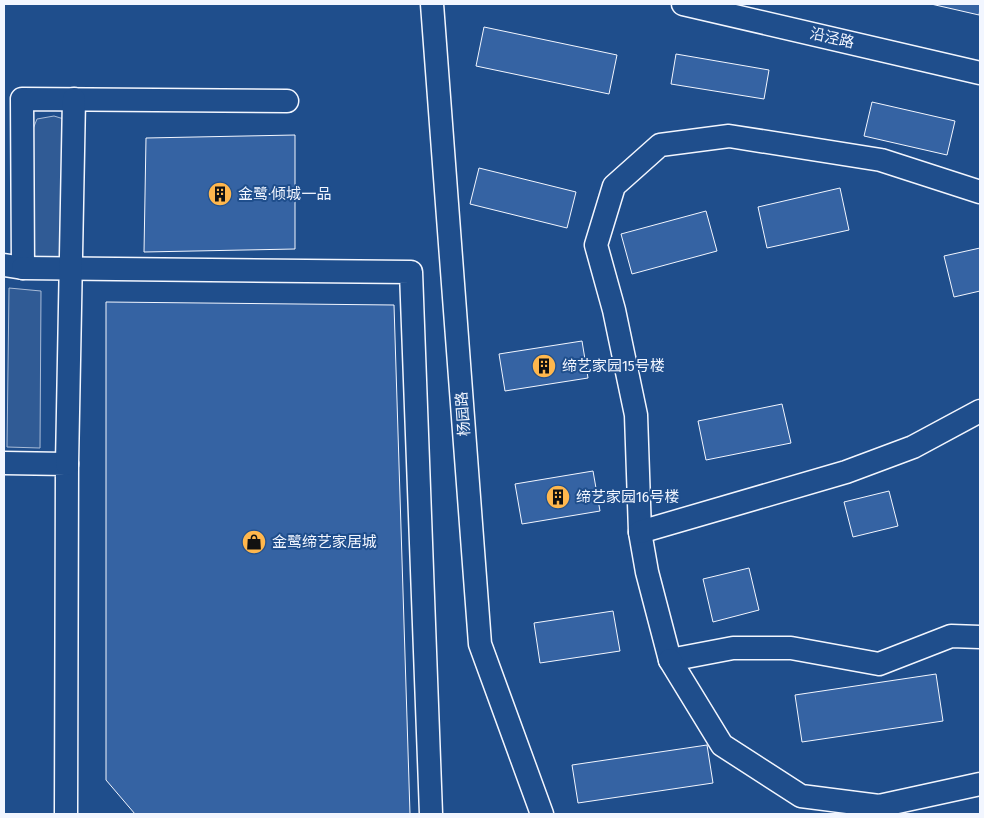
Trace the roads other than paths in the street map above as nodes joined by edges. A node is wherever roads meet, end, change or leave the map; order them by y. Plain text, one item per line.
1 (432, 4) edge
2 (683, 4) edge
3 (980, 73) edge
4 (74, 99) junction
5 (288, 101) dead end
6 (980, 192) edge
7 (13, 267) edge
8 (72, 267) junction
9 (980, 411) edge
10 (4, 462) edge
11 (67, 464) junction
12 (640, 532) junction
13 (980, 637) edge
14 (670, 660) junction
15 (980, 784) edge
16 (66, 814) edge
17 (431, 814) edge
18 (542, 814) edge

1 - 18 street, 杨园路
2 - 3 street, 沿泾路
4 - 5 street
4 - 7 street
4 - 8 street
6 - 12 street
7 - 8 street
8 - 11 street
8 - 17 street
9 - 12 street
10 - 11 street
11 - 16 street
12 - 14 street
13 - 14 street
14 - 15 street

